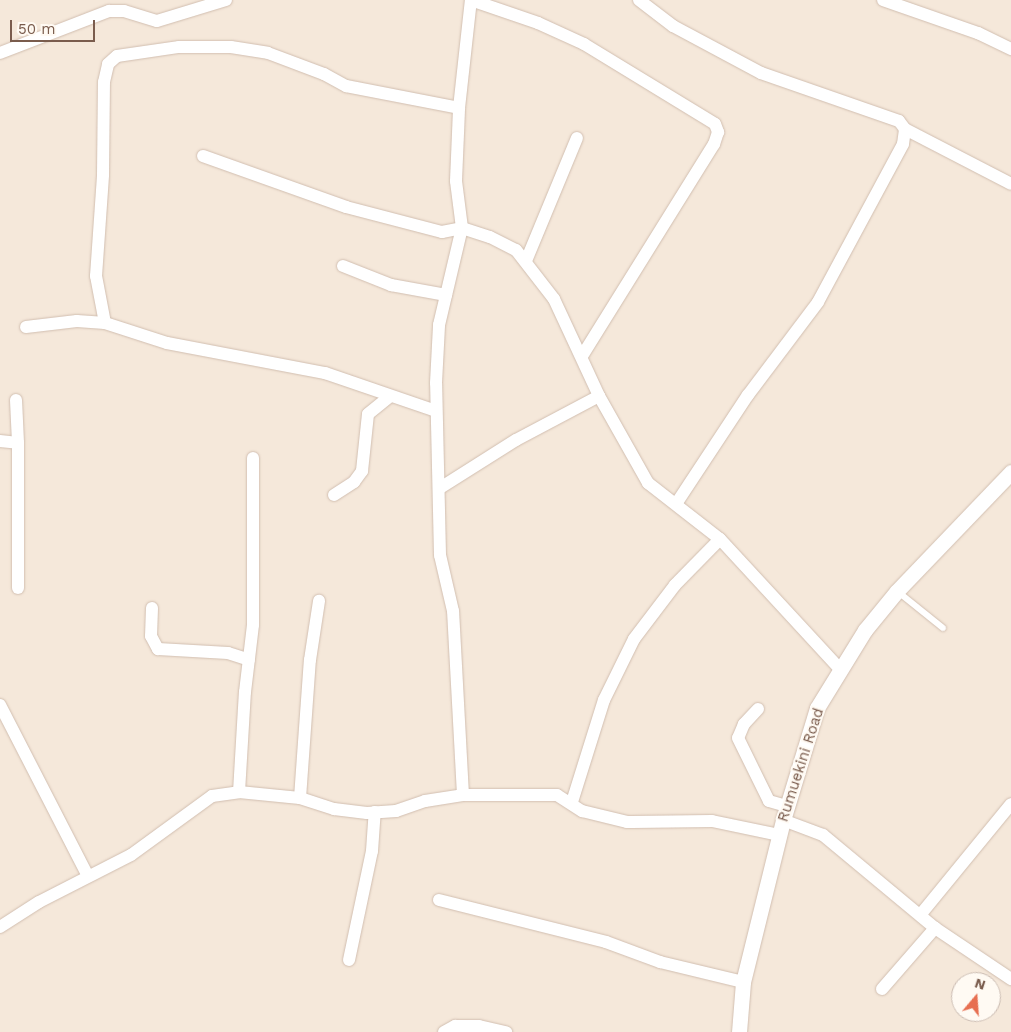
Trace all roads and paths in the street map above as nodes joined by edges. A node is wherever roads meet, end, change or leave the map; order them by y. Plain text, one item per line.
1 (226, 0) edge
2 (471, 0) edge
3 (639, 0) edge
4 (883, 0) edge
5 (1011, 49) edge
6 (0, 53) edge
7 (459, 108) junction
8 (905, 129) junction
9 (577, 138) dead end
10 (203, 156) dead end
11 (1011, 184) edge
12 (462, 228) junction
13 (526, 261) junction
14 (343, 266) dead end
15 (446, 295) junction
16 (104, 323) junction
17 (26, 327) dead end
18 (582, 356) junction
19 (599, 396) junction
20 (389, 397) junction
21 (16, 400) dead end
22 (436, 410) junction
23 (0, 441) edge
24 (18, 443) junction
25 (253, 458) dead end
26 (1011, 472) edge
27 (440, 488) junction
28 (334, 495) dead end
29 (676, 504) junction
30 (720, 539) junction
31 (18, 588) dead end
32 (897, 591) junction
33 (319, 601) dead end
34 (152, 608) dead end
35 (942, 628) dead end
36 (249, 660) junction
37 (840, 669) junction
38 (0, 704) edge
39 (758, 709) dead end
40 (239, 792) junction
41 (462, 795) junction
42 (300, 798) junction
43 (572, 802) junction
44 (1011, 804) edge
45 (376, 812) junction
46 (785, 813) junction
47 (779, 835) junction
48 (88, 876) junction
49 (439, 900) dead end
50 (921, 914) junction
51 (0, 927) edge
52 (935, 928) junction
53 (349, 960) dead end
54 (1011, 979) edge
55 (743, 982) junction
56 (882, 989) dead end
57 (444, 1032) edge
58 (506, 1032) edge
59 (739, 1032) edge

1 - 6 street
2 - 7 street
2 - 18 street
3 - 8 street
4 - 5 street
7 - 12 street
7 - 16 street
8 - 11 street
8 - 29 street
9 - 13 street
10 - 12 street
12 - 13 street
12 - 15 street
13 - 18 street
14 - 15 street
15 - 22 street
16 - 17 street
16 - 20 street
18 - 19 street
19 - 27 street
19 - 29 street
20 - 22 street
20 - 28 street
21 - 24 street
22 - 27 street
23 - 24 street
24 - 31 street
25 - 36 street
26 - 32 street, Rumuekini Road
27 - 41 street
29 - 30 street
30 - 37 street
30 - 43 street
32 - 35 lane
32 - 37 street, Rumuekini Road
33 - 42 street
34 - 36 street
36 - 40 street
37 - 46 street, Rumuekini Road
38 - 48 street
39 - 46 street
40 - 42 street
40 - 48 street
41 - 43 street
41 - 45 street
42 - 45 street
43 - 47 street
44 - 50 street
45 - 53 street
46 - 47 street, Rumuekini Road
46 - 50 street
47 - 55 street, Rumuekini Road
48 - 51 street
49 - 55 street
50 - 52 street
52 - 54 street
52 - 56 street
55 - 59 street, Rumuekini Road
57 - 58 street

